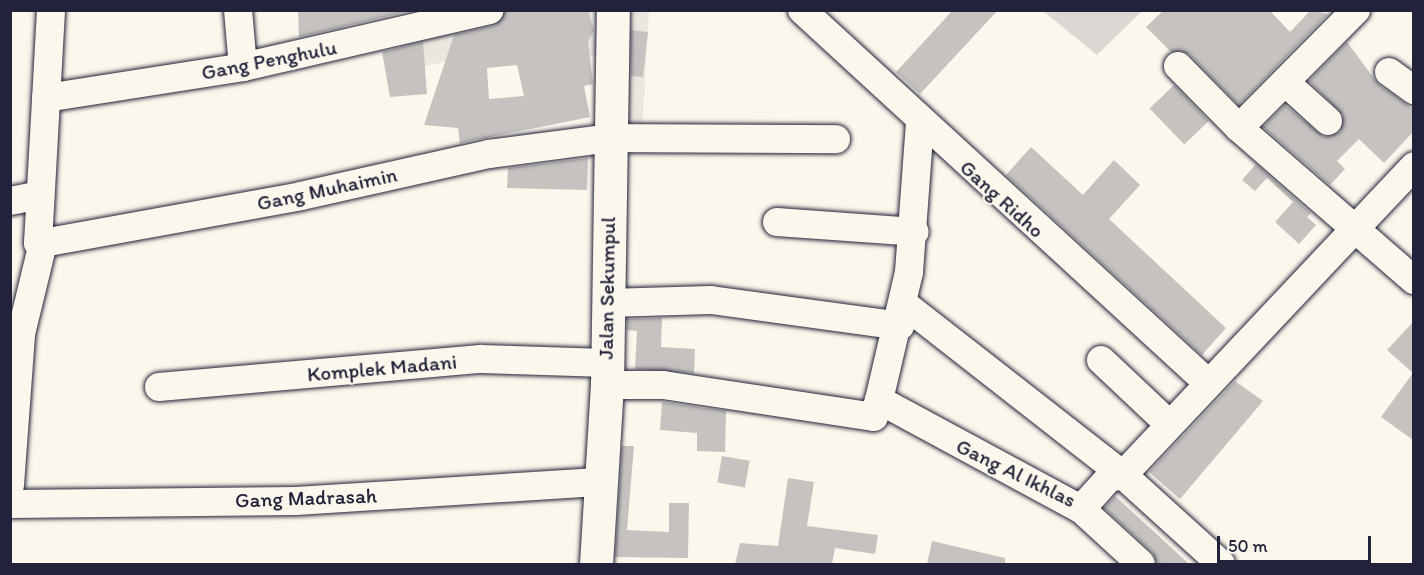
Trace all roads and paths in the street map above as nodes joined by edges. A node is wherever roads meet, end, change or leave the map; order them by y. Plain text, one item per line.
1 (51, 10) edge
2 (238, 10) edge
3 (490, 10) edge
4 (613, 10) edge
5 (802, 10) edge
6 (1356, 10) edge
7 (1178, 66) dead end
8 (243, 67) junction
9 (1389, 72) dead end
10 (1285, 82) junction
11 (1413, 90) edge
12 (46, 98) junction
13 (1328, 121) dead end
14 (920, 123) junction
15 (1239, 128) junction
16 (610, 138) junction
17 (836, 139) dead end
18 (1413, 166) edge
19 (40, 195) junction
20 (10, 201) edge
21 (777, 222) dead end
22 (1355, 230) junction
23 (915, 231) junction
24 (43, 243) junction
25 (1413, 280) edge
26 (607, 303) junction
27 (902, 315) junction
28 (1101, 360) dead end
29 (606, 374) junction
30 (1207, 382) junction
31 (159, 387) dead end
32 (879, 400) junction
33 (13, 410) edge
34 (1169, 424) junction
35 (1123, 475) junction
36 (601, 482) junction
37 (10, 485) edge
38 (10, 504) edge
39 (1081, 509) junction
40 (596, 564) edge
41 (1141, 564) edge
42 (1221, 564) edge

1 - 12 street
2 - 8 street
3 - 8 street, Gang Penghulu
4 - 16 main road, Jalan Sekumpul
5 - 14 street, Gang Ridho
6 - 10 street
7 - 15 street
8 - 12 street, Gang Penghulu
9 - 11 street
10 - 13 street
10 - 15 street
12 - 19 street
14 - 23 street
14 - 30 street, Gang Ridho
15 - 22 street
16 - 17 street, Gang Muhaimin
16 - 24 street, Gang Muhaimin
16 - 26 main road, Jalan Sekumpul
18 - 22 street, Gang Al Ikhlas
19 - 20 street
19 - 24 street
21 - 23 street
22 - 25 street
22 - 30 street, Gang Al Ikhlas
23 - 27 street
24 - 33 street
26 - 27 street
26 - 29 main road, Jalan Sekumpul
27 - 32 street
27 - 35 street
28 - 34 street
29 - 31 street, Komplek Madani
29 - 32 street
29 - 36 main road, Jalan Sekumpul
30 - 34 street, Gang Al Ikhlas
32 - 39 street, Gang Al Ikhlas
33 - 37 street
34 - 35 street, Gang Al Ikhlas
35 - 39 street, Gang Al Ikhlas
35 - 42 street
36 - 38 street, Gang Madrasah
36 - 40 main road, Jalan Sekumpul
39 - 41 street

